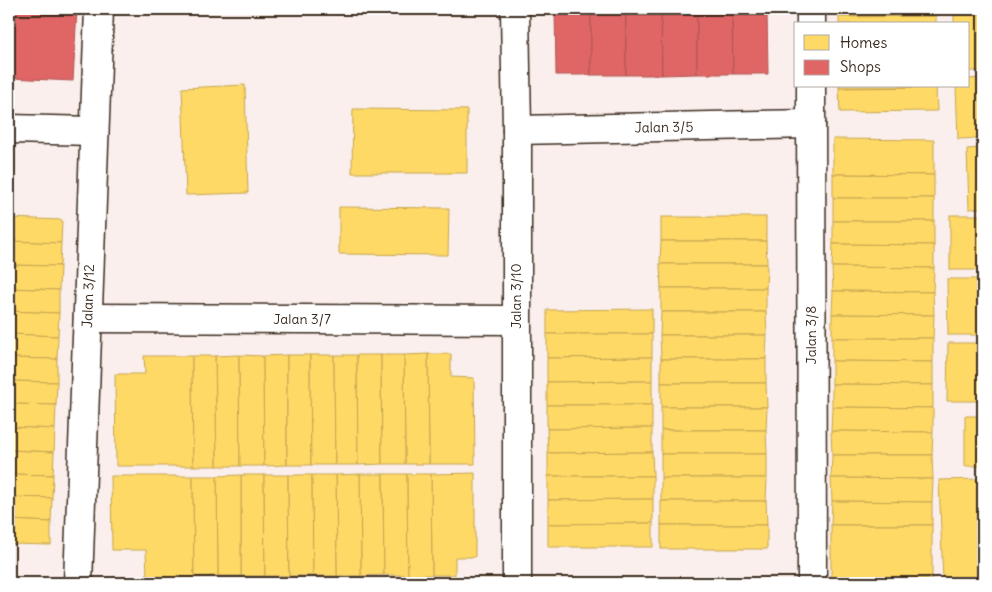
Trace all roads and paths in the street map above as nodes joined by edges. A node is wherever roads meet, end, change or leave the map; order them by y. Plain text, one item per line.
1 (99, 9) edge
2 (515, 9) edge
3 (811, 9) edge
4 (811, 22) edge
5 (811, 88) edge
6 (811, 124) junction
7 (9, 129) edge
8 (517, 130) junction
9 (94, 131) junction
10 (88, 318) junction
11 (516, 320) junction
12 (78, 583) edge
13 (517, 583) edge
14 (812, 583) edge

1 - 9 street, Jalan 3/12
2 - 8 street, Jalan 3/10
3 - 4 street
5 - 6 street, Jalan 3/8
6 - 8 street, Jalan 3/5
6 - 14 street, Jalan 3/8
7 - 9 street
8 - 11 street, Jalan 3/10
9 - 10 street, Jalan 3/12
10 - 11 street, Jalan 3/7
10 - 12 street, Jalan 3/12
11 - 13 street, Jalan 3/10

